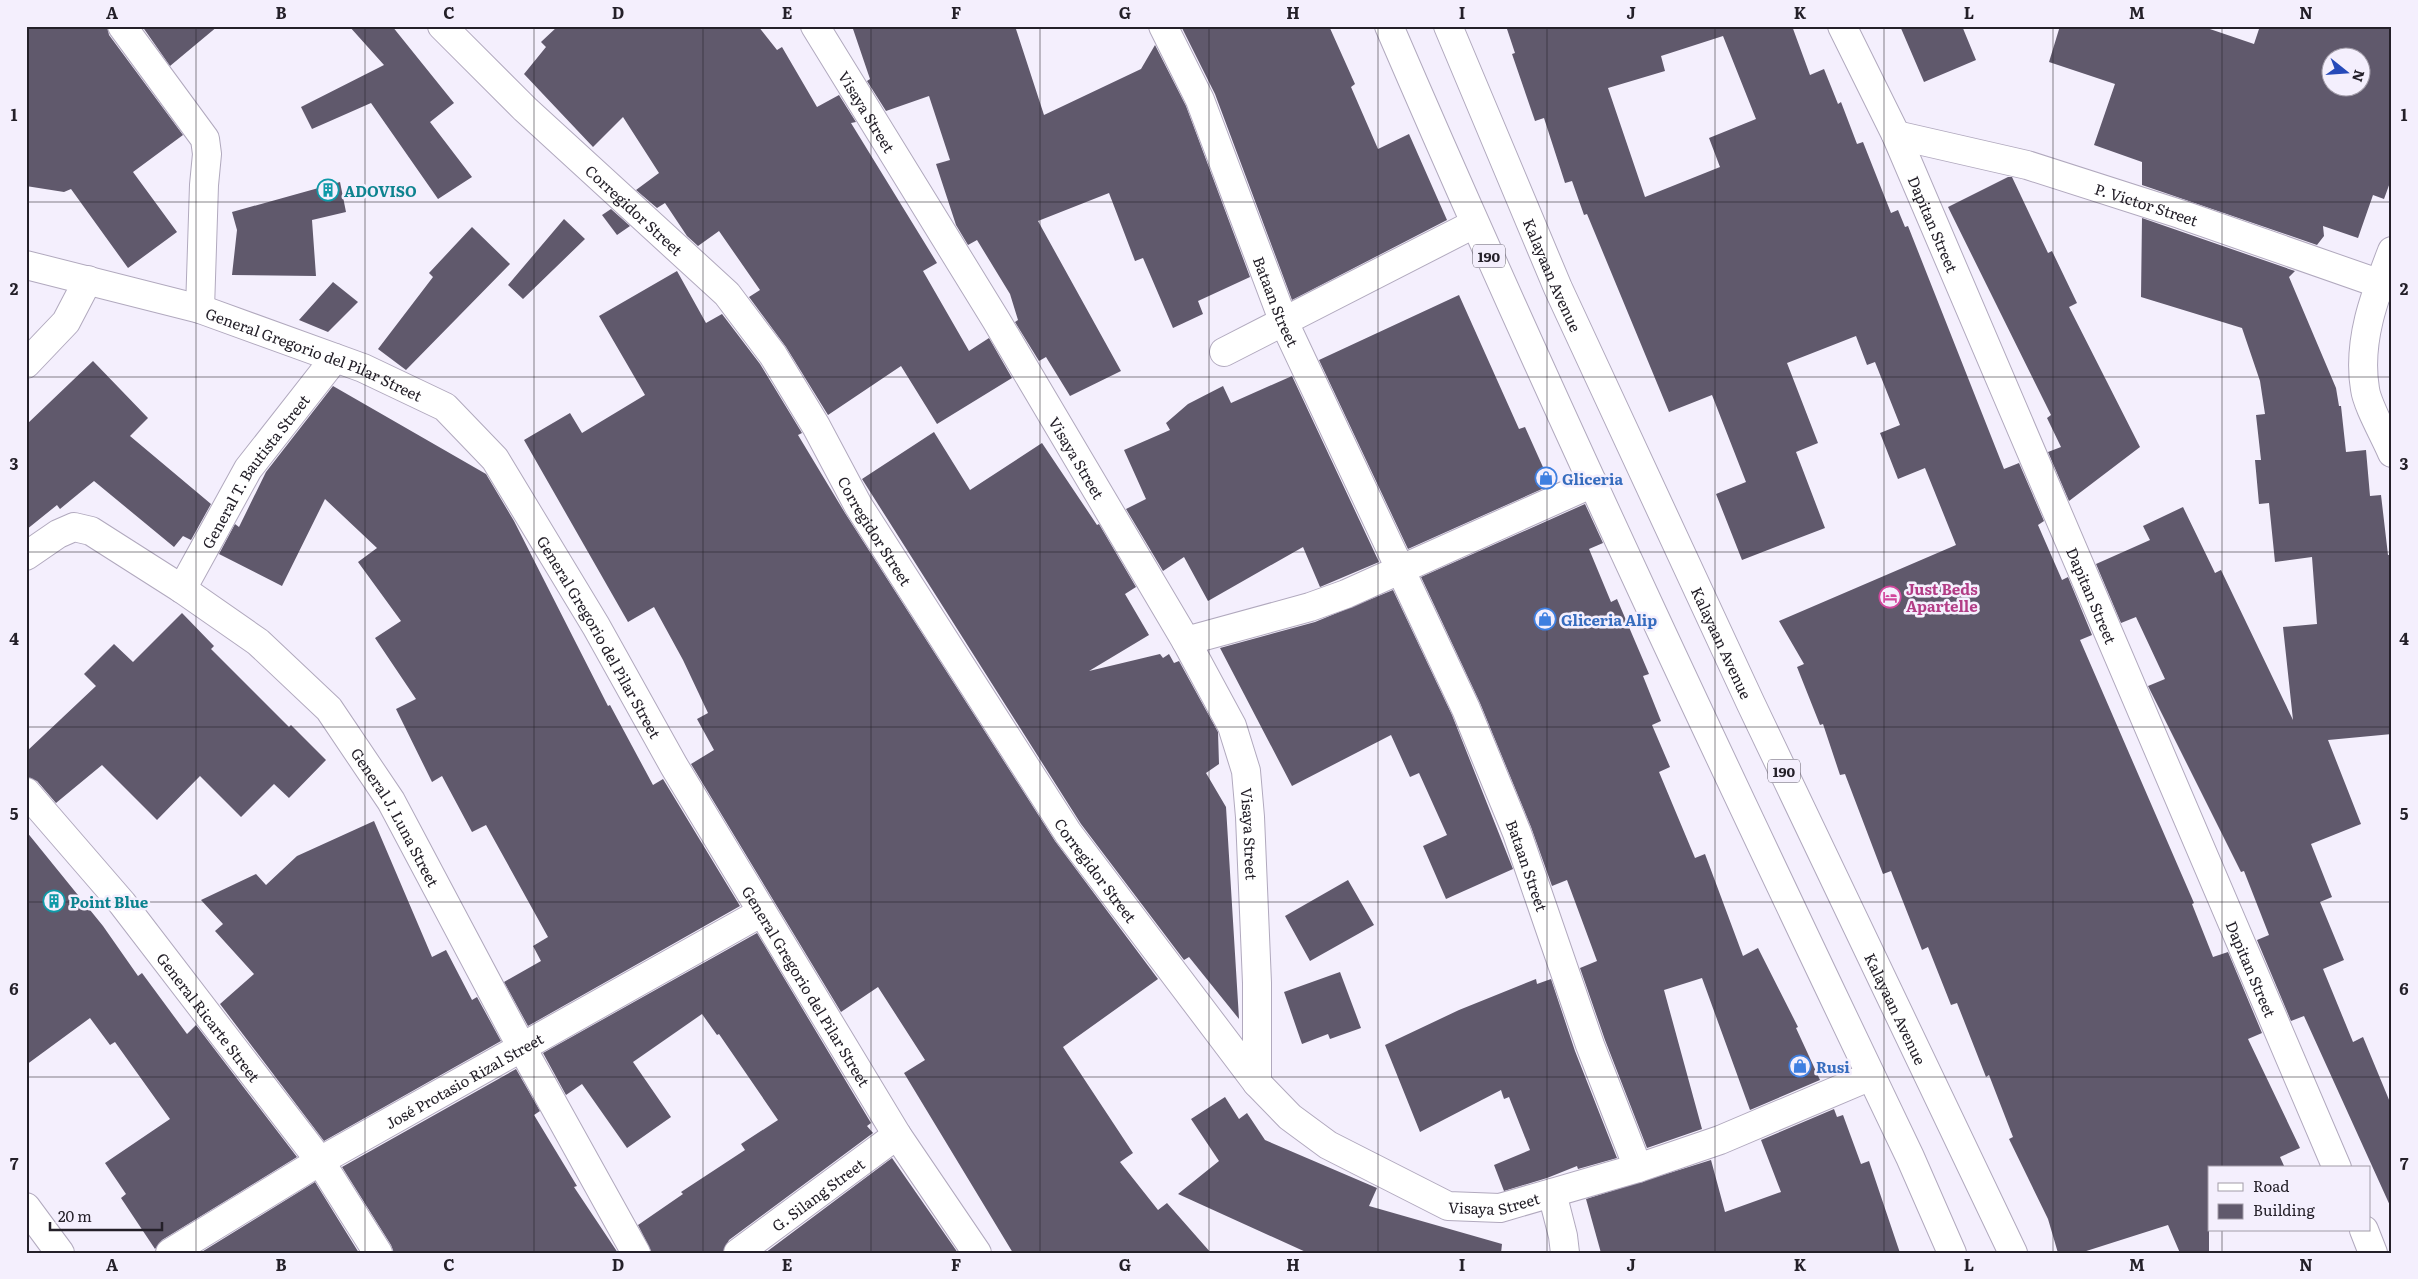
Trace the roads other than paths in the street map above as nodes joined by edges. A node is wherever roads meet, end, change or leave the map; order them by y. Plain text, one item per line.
1 (122, 26) edge
2 (442, 26) edge
3 (815, 26) edge
4 (1163, 26) edge
5 (1389, 26) edge
6 (1448, 26) edge
7 (1842, 26) edge
8 (1896, 135) junction
9 (1474, 224) junction
10 (2392, 251) edge
11 (26, 265) edge
12 (88, 280) junction
13 (2385, 286) edge
14 (200, 309) junction
15 (1283, 320) junction
16 (1224, 352) dead end
17 (335, 358) junction
18 (26, 364) edge
19 (2392, 452) edge
20 (1593, 483) junction
21 (26, 556) edge
22 (1402, 571) junction
23 (182, 589) junction
24 (1186, 641) junction
25 (26, 792) edge
26 (762, 912) junction
27 (521, 1046) junction
28 (1871, 1076) junction
29 (1257, 1083) junction
30 (897, 1135) junction
31 (320, 1161) junction
32 (2336, 1166) edge
33 (1638, 1168) junction
34 (1552, 1193) junction
35 (26, 1207) edge
36 (2365, 1232) edge
37 (60, 1253) edge
38 (170, 1253) edge
39 (378, 1253) edge
40 (636, 1253) edge
41 (738, 1253) edge
42 (977, 1253) edge
43 (1565, 1253) edge
44 (1952, 1253) edge
45 (2013, 1253) edge
46 (2373, 1253) edge

1 - 14 street
2 - 29 street, Corregidor Street
3 - 24 street, Visaya Street
4 - 15 street, Bataan Street
5 - 9 street, 190
6 - 45 street, Kalayaan Avenue / 190
7 - 8 street, Dapitan Street
8 - 13 street, P. Victor Street
8 - 32 street, Dapitan Street
9 - 15 street
9 - 20 street, 190
10 - 13 street
11 - 12 street, General Gregorio del Pilar Street
12 - 14 street, General Gregorio del Pilar Street
12 - 18 street
13 - 19 street
14 - 17 street, General Gregorio del Pilar Street
15 - 16 street
15 - 22 street, Bataan Street
17 - 23 street, General T. Bautista Street
17 - 26 street, General Gregorio del Pilar Street
20 - 22 street
20 - 28 street, 190
21 - 23 street, General J. Luna Street
22 - 24 street
22 - 33 street, Bataan Street
23 - 27 street, General J. Luna Street
24 - 29 street, Visaya Street
25 - 31 street, General Ricarte Street
26 - 27 street, José Protasio Rizal Street
26 - 30 street, General Gregorio del Pilar Street
27 - 31 street, José Protasio Rizal Street
27 - 40 street, General J. Luna Street
28 - 33 street, Visaya Street
28 - 44 street, 190
29 - 34 street, Visaya Street
30 - 41 street, G. Silang Street
30 - 42 street, General Gregorio del Pilar Street
31 - 38 street, José Protasio Rizal Street
31 - 39 street, General Ricarte Street
33 - 34 street, Visaya Street
34 - 43 street
35 - 37 street
36 - 46 street

